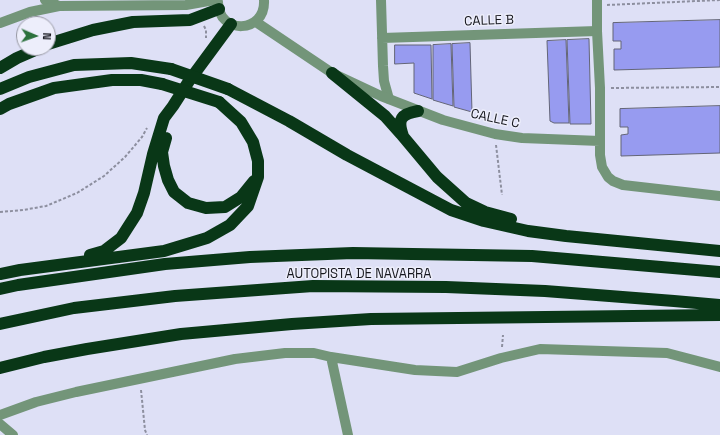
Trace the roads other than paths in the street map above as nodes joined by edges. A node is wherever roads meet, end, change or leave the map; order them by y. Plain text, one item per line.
1 (44, 0) edge
2 (264, 0) edge
3 (381, 0) edge
4 (217, 3) edge
5 (597, 3) edge
6 (59, 6) junction
7 (0, 22) edge
8 (256, 22) junction
9 (232, 24) junction
10 (597, 31) junction
11 (382, 38) junction
12 (56, 41) edge
13 (22, 56) edge
14 (0, 68) edge
15 (332, 73) junction
16 (0, 89) edge
17 (389, 99) junction
18 (173, 106) junction
19 (0, 109) edge
20 (418, 111) junction
21 (402, 136) junction
22 (600, 142) junction
23 (258, 177) junction
24 (720, 196) edge
25 (720, 244) edge
26 (720, 251) edge
27 (58, 265) junction
28 (720, 272) edge
29 (0, 274) edge
30 (0, 289) edge
31 (720, 306) edge
32 (720, 315) edge
33 (0, 324) edge
34 (331, 357) junction
35 (720, 367) edge
36 (0, 368) edge
37 (0, 415) edge
38 (0, 424) edge
39 (13, 435) edge
40 (348, 435) edge

1 - 6 street
2 - 8 street
3 - 11 street
4 - 6 street
4 - 9 street
4 - 12 highway
5 - 10 street
6 - 7 street
8 - 9 street
8 - 15 street, CALLE C
9 - 18 highway
10 - 11 street, CALLE B
10 - 22 street
11 - 17 street
13 - 14 highway
15 - 17 street, CALLE C
15 - 21 highway
16 - 26 highway, bridge
17 - 20 street, CALLE C
18 - 23 highway
18 - 27 highway
19 - 23 highway, bridge
20 - 21 highway
20 - 22 street, CALLE C
21 - 25 highway
22 - 24 street
23 - 27 highway
27 - 29 highway
28 - 30 highway, AUTOPISTA DE NAVARRA
31 - 33 highway, AUTOPISTA DE NAVARRA
32 - 36 highway
34 - 35 street
34 - 37 street
34 - 40 street
38 - 39 street

